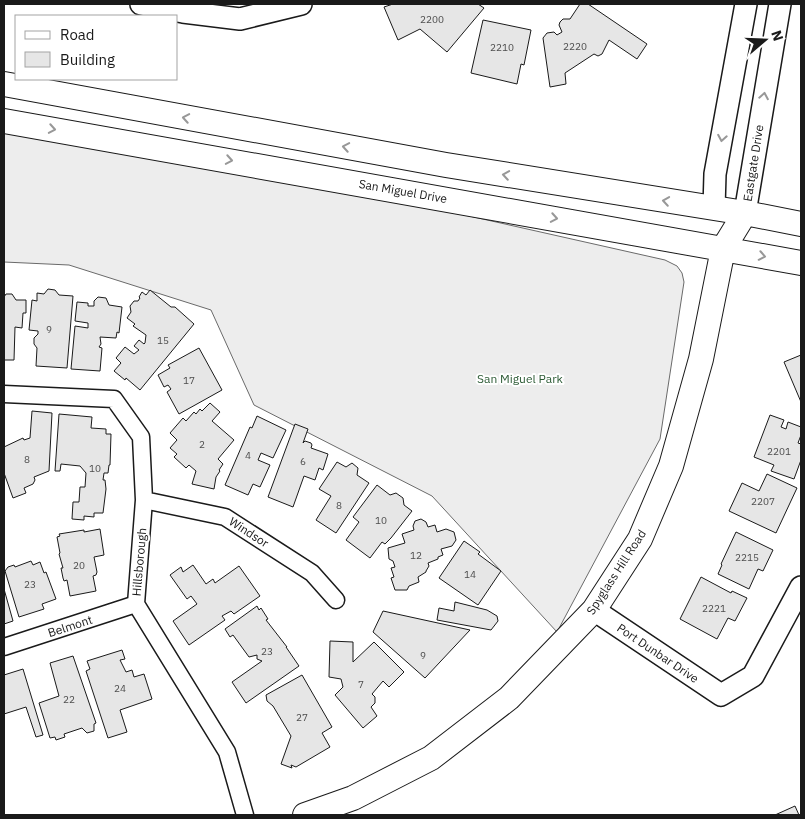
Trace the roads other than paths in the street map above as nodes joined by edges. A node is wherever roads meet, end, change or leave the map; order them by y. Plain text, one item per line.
1 (141, 4) edge
2 (301, 4) edge
3 (746, 4) edge
4 (780, 4) edge
5 (4, 84) edge
6 (4, 120) edge
7 (714, 208) junction
8 (745, 213) junction
9 (801, 224) edge
10 (722, 249) junction
11 (801, 263) edge
12 (4, 394) edge
13 (144, 500) junction
14 (801, 587) edge
15 (336, 600) dead end
16 (136, 604) junction
17 (594, 610) junction
18 (4, 647) edge
19 (245, 815) edge
20 (305, 815) edge

1 - 2 street
3 -> 7 street
8 -> 4 street, Eastgate Drive
7 -> 5 main road
6 -> 10 main road, San Miguel Drive
7 - 8 main road
7 - 10 main road
8 - 9 main road
8 - 10 main road, Eastgate Drive
10 -> 11 main road, San Miguel Drive
10 - 17 main road, Spyglass Hill Road
12 - 13 street, Hillsborough
13 - 15 street, Windsor
13 - 16 street, Hillsborough
14 - 17 street, Port Dunbar Drive
16 - 18 street, Belmont
16 - 19 street, Hillsborough
17 - 20 main road, Spyglass Hill Road

